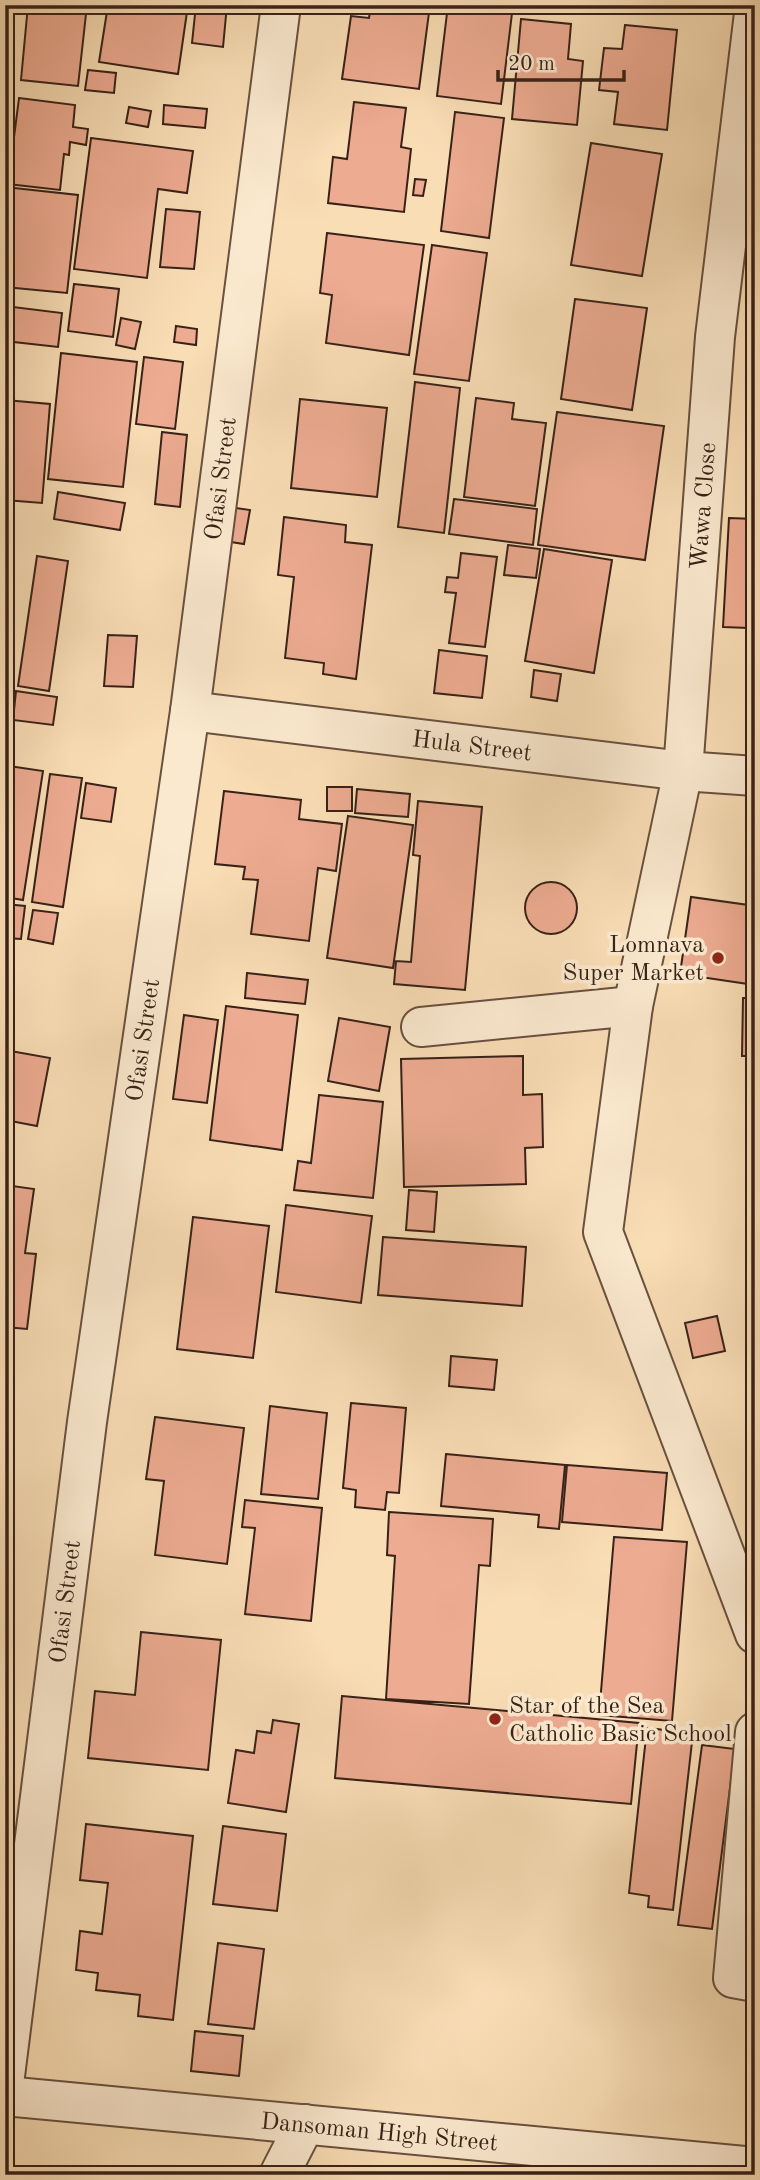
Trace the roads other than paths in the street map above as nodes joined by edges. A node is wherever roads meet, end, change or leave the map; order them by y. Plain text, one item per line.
1 (281, 5) edge
2 (755, 5) edge
3 (190, 711) junction
4 (683, 771) junction
5 (755, 776) edge
6 (633, 1006) junction
7 (421, 1027) dead end
8 (755, 1634) edge
9 (755, 1732) edge
10 (755, 1982) edge
11 (5, 2076) edge
12 (5, 2096) edge
13 (305, 2124) junction
14 (755, 2167) edge
15 (279, 2175) edge

1 - 3 street, Ofasi Street
2 - 4 street, Wawa Close
3 - 4 street, Hula Street
3 - 11 street, Ofasi Street
4 - 5 street, Hula Street
4 - 6 street, Wawa Close
6 - 7 street
6 - 8 street, Wawa Close
9 - 10 street
12 - 13 street, Dansoman High Street
13 - 14 street, Dansoman High Street
13 - 15 street

